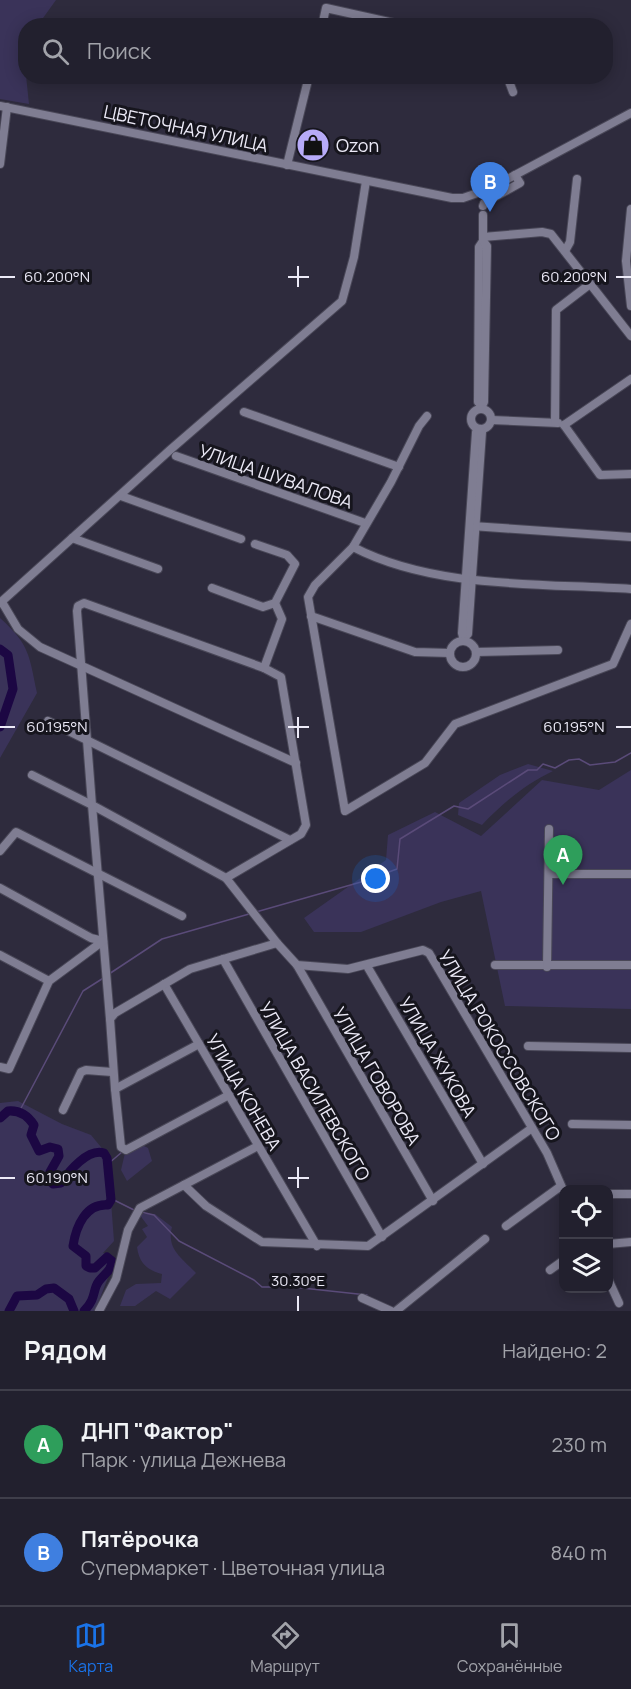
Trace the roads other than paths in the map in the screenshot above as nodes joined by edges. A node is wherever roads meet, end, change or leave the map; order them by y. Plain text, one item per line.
1 (324, 18) edge
2 (371, 18) edge
3 (307, 84) edge
4 (510, 84) edge
5 (513, 92) dead end
6 (4, 107) edge
7 (631, 113) edge
8 (0, 164) edge
9 (288, 165) junction
10 (515, 175) junction
11 (577, 179) dead end
12 (366, 181) junction
13 (631, 209) edge
14 (483, 239) junction
15 (565, 250) junction
16 (590, 284) junction
17 (631, 306) edge
18 (631, 335) edge
19 (631, 379) edge
20 (481, 406) junction
21 (244, 412) dead end
22 (427, 416) dead end
23 (491, 420) junction
24 (555, 422) junction
25 (564, 425) junction
26 (480, 430) junction
27 (176, 456) dead end
28 (399, 467) junction
29 (631, 474) edge
30 (121, 496) junction
31 (365, 523) junction
32 (473, 526) junction
33 (631, 537) edge
34 (72, 538) junction
35 (241, 539) dead end
36 (255, 544) dead end
37 (353, 547) junction
38 (158, 569) dead end
39 (469, 579) junction
40 (212, 588) dead end
41 (631, 589) edge
42 (1, 603) edge
43 (275, 603) junction
44 (263, 607) junction
45 (280, 613) junction
46 (311, 616) junction
47 (631, 624) edge
48 (464, 639) junction
49 (558, 650) dead end
50 (476, 652) junction
51 (450, 653) junction
52 (81, 666) junction
53 (264, 668) junction
54 (48, 721) dead end
55 (87, 740) junction
56 (296, 763) junction
57 (32, 775) dead end
58 (92, 805) junction
59 (549, 829) dead end
60 (290, 840) junction
61 (0, 851) edge
62 (97, 873) junction
63 (550, 874) junction
64 (631, 874) edge
65 (226, 878) junction
66 (0, 888) edge
67 (182, 916) dead end
68 (103, 941) junction
69 (277, 943) junction
70 (0, 955) edge
71 (223, 959) junction
72 (297, 965) junction
73 (495, 965) dead end
74 (631, 965) edge
75 (367, 966) junction
76 (547, 967) junction
77 (50, 981) junction
78 (164, 984) junction
79 (110, 1019) junction
80 (199, 1044) junction
81 (528, 1046) dead end
82 (631, 1048) edge
83 (0, 1067) edge
84 (112, 1072) junction
85 (115, 1089) junction
86 (229, 1095) junction
87 (63, 1110) dead end
88 (572, 1124) dead end
89 (631, 1125) edge
90 (532, 1128) junction
91 (258, 1146) junction
92 (483, 1164) junction
93 (184, 1185) junction
94 (560, 1185) edge
95 (559, 1191) edge
96 (613, 1194) edge
97 (631, 1194) edge
98 (432, 1201) junction
99 (506, 1226) dead end
100 (382, 1237) junction
101 (485, 1239) dead end
102 (631, 1242) edge
103 (613, 1244) edge
104 (317, 1246) junction
105 (559, 1264) edge
106 (550, 1270) dead end
107 (613, 1290) edge
108 (362, 1298) dead end
109 (618, 1303) dead end
110 (99, 1311) edge
111 (391, 1311) edge
112 (396, 1311) edge

1 - 2 street
3 - 9 street
4 - 5 street
6 - 8 street
6 - 9 street, ЦВЕТОЧНАЯ УЛИЦА
7 - 10 street, ЦВЕТОЧНАЯ УЛИЦА
9 - 12 street, ЦВЕТОЧНАЯ УЛИЦА
10 - 12 street, ЦВЕТОЧНАЯ УЛИЦА
10 - 14 street
11 - 15 street
12 - 30 street
13 - 17 street
14 - 15 street
14 - 20 street
15 - 16 street
16 - 18 street
16 - 24 street
19 - 25 street
20 - 23 street
20 - 26 street
21 - 28 street
22 - 28 street
23 - 24 street
23 - 26 street
24 - 25 street
25 - 29 street
26 - 32 street
27 - 31 street, УЛИЦА ШУВАЛОВА
28 - 31 street
30 - 34 street
30 - 35 street
31 - 37 street
32 - 33 street
32 - 39 street
34 - 38 street
34 - 42 street
36 - 43 street
37 - 39 street
37 - 46 street
39 - 41 street
39 - 48 street
40 - 44 street
42 - 52 street
43 - 44 street
43 - 45 street
44 - 45 street
45 - 53 street
46 - 47 street
46 - 51 street
48 - 50 street
48 - 51 street
49 - 50 street
50 - 51 street
52 - 53 street
52 - 55 street
52 - 56 street
53 - 56 street
54 - 55 street
55 - 58 street
55 - 60 street
56 - 60 street
57 - 58 street
58 - 62 street
58 - 65 street
59 - 63 street
60 - 65 street
61 - 62 street
62 - 67 street
62 - 68 street
63 - 64 street
63 - 76 street
65 - 69 street
66 - 68 street
68 - 77 street
68 - 79 street
69 - 71 street
69 - 72 street
70 - 77 street
71 - 78 street
71 - 100 street, УЛИЦА ВАСИЛЕВСКОГО
72 - 75 street, УЛИЦА РОКОССОВСКОГО
72 - 98 street, УЛИЦА ГОВОРОВА
73 - 76 street
74 - 76 street
75 - 90 street, УЛИЦА РОКОССОВСКОГО
75 - 92 street, УЛИЦА ЖУКОВА
77 - 83 street
78 - 79 street
78 - 80 street, УЛИЦА КОНЕВА
79 - 84 street
80 - 85 street
80 - 86 street, УЛИЦА КОНЕВА
81 - 82 street
84 - 85 street
84 - 87 street
85 - 86 street
86 - 91 street, УЛИЦА КОНЕВА
88 - 89 street
90 - 92 street
90 - 94 street, УЛИЦА РОКОССОВСКОГО
91 - 93 street
91 - 104 street, УЛИЦА КОНЕВА
92 - 98 street
93 - 104 street
93 - 110 street
95 - 99 street
96 - 97 street
98 - 100 street
100 - 104 street
101 - 112 street
102 - 103 street
105 - 106 street
107 - 109 street
108 - 111 street

